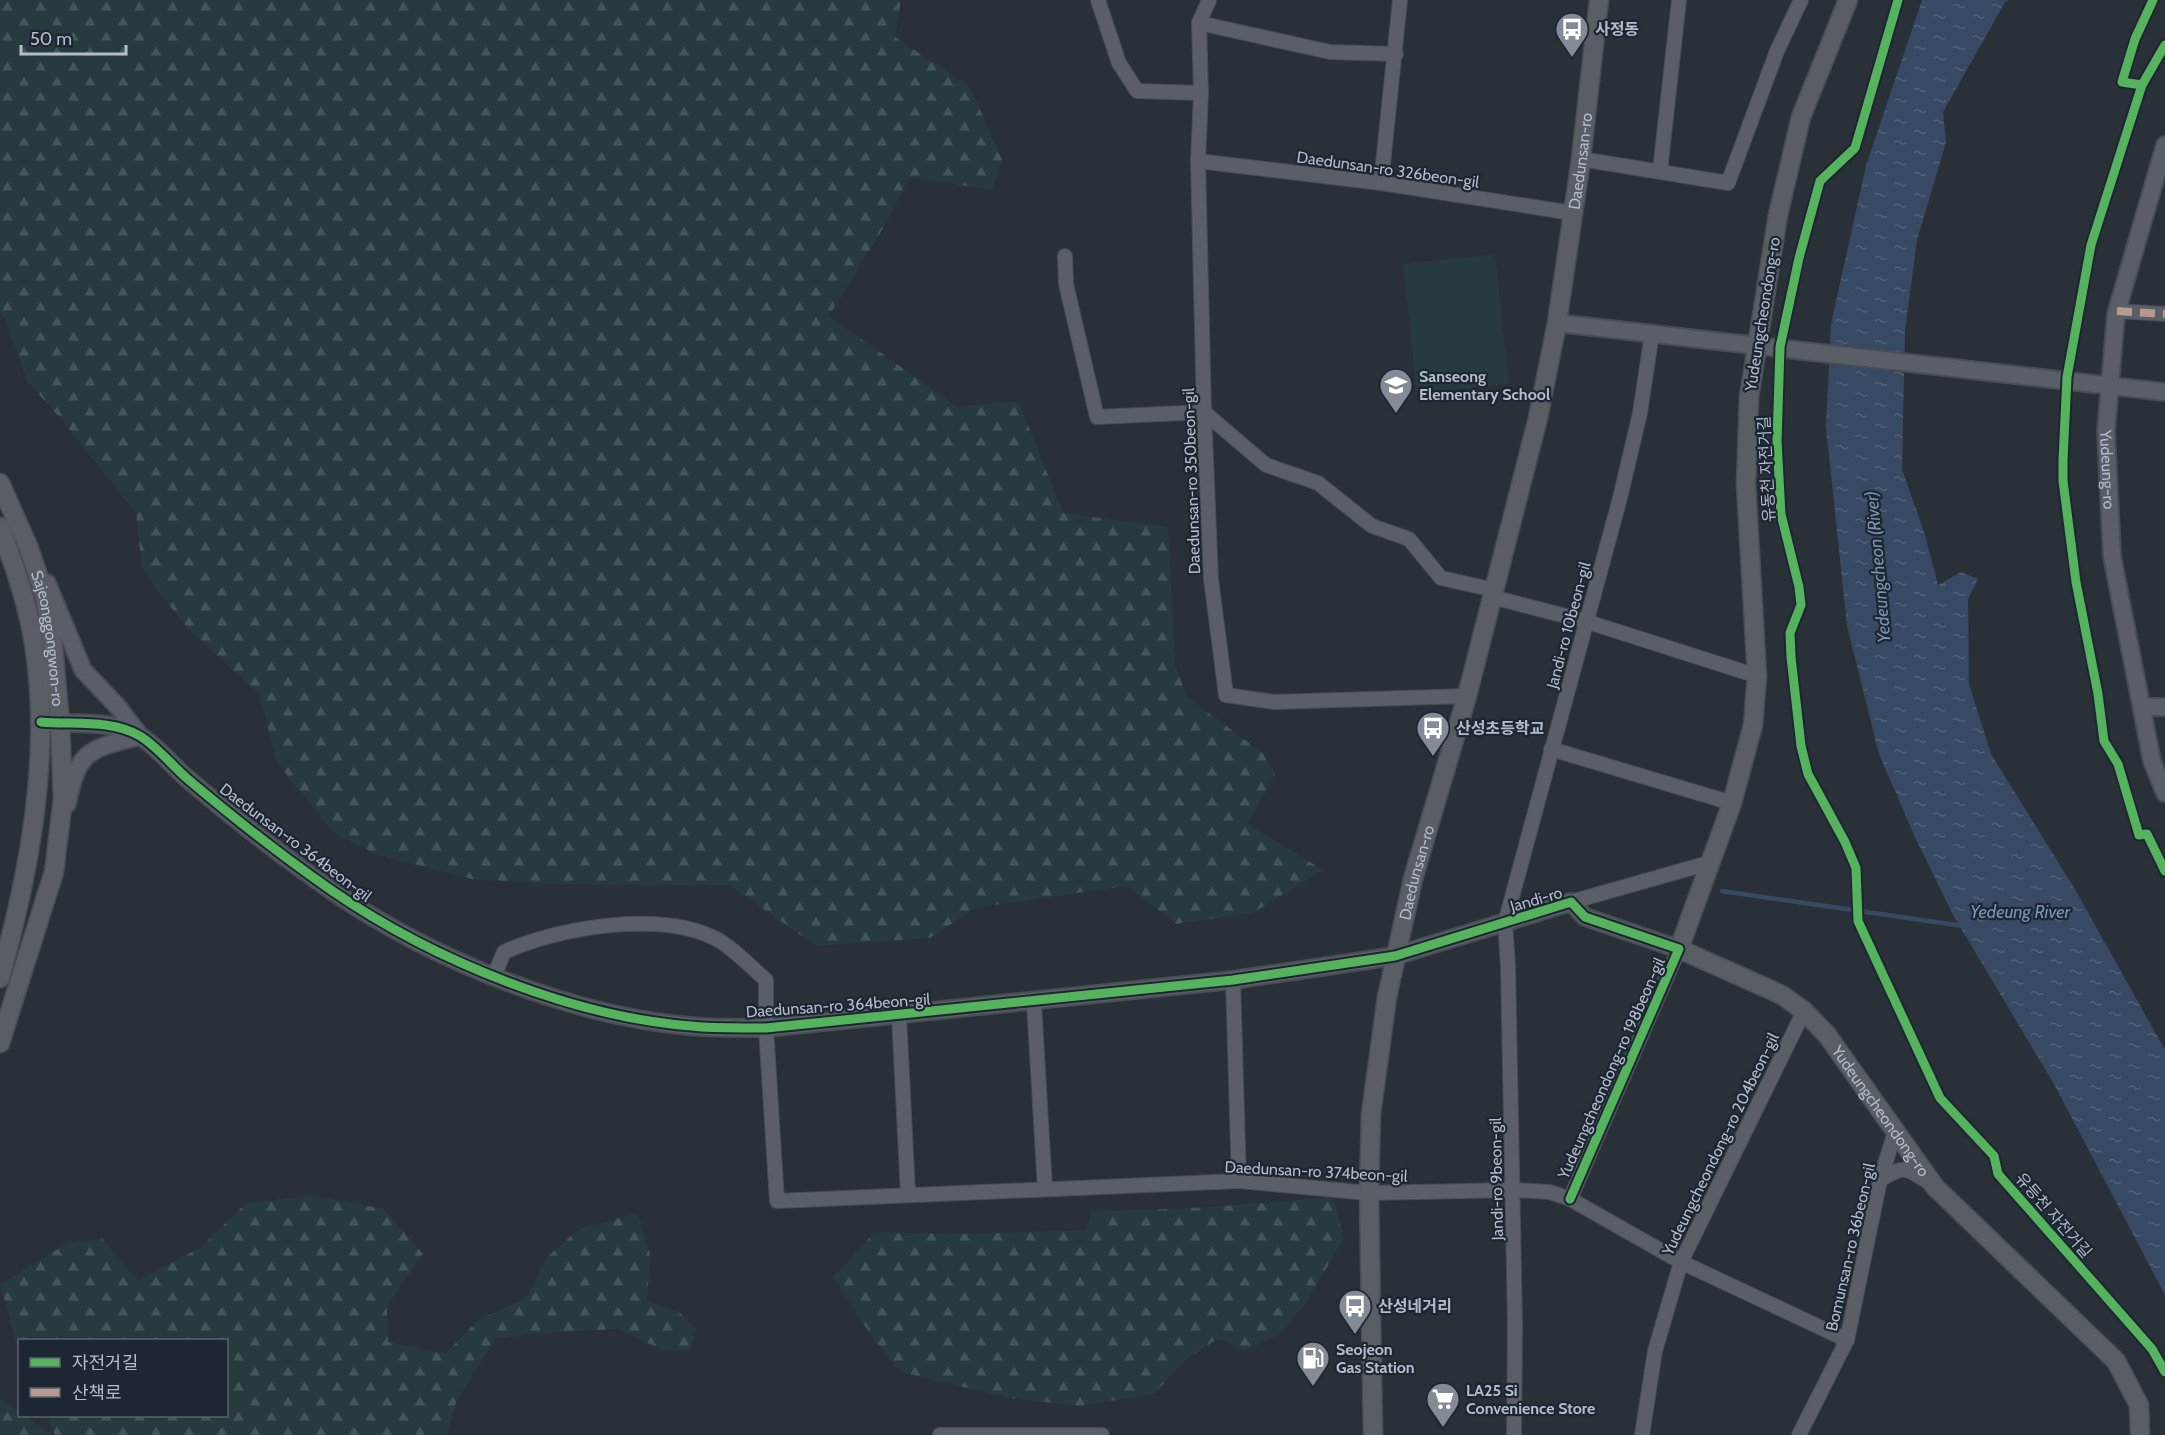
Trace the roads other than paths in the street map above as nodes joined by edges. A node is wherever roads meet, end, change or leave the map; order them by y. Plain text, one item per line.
1 (1098, 0) edge
2 (1209, 0) edge
3 (1400, 0) edge
4 (1592, 0) edge
5 (1599, 0) edge
6 (1679, 0) edge
7 (1801, 0) edge
8 (1848, 0) edge
9 (1199, 23) junction
10 (1395, 54) junction
11 (1201, 93) junction
12 (2165, 145) edge
13 (1581, 159) junction
14 (1198, 161) junction
15 (1660, 171) junction
16 (1381, 183) junction
17 (1572, 213) junction
18 (1065, 256) dead end
19 (2117, 311) junction
20 (2165, 314) edge
21 (1557, 323) junction
22 (1652, 333) junction
23 (1756, 344) junction
24 (2110, 386) junction
25 (2165, 392) edge
26 (1204, 412) junction
27 (0, 483) edge
28 (0, 527) edge
29 (28, 546) junction
30 (1493, 594) junction
31 (1585, 621) junction
32 (1756, 676) junction
33 (1467, 696) junction
34 (2143, 707) junction
35 (2165, 707) edge
36 (41, 722) junction
37 (60, 723) junction
38 (140, 736) junction
39 (1551, 749) junction
40 (2165, 793) edge
41 (1732, 803) junction
42 (59, 843) junction
43 (1712, 862) junction
44 (1571, 902) junction
45 (1505, 923) junction
46 (1678, 949) junction
47 (1395, 956) junction
48 (494, 976) junction
49 (0, 978) edge
50 (1233, 980) junction
51 (1034, 1003) junction
52 (1804, 1011) junction
53 (899, 1016) junction
54 (766, 1028) junction
55 (0, 1043) edge
56 (1896, 1129) junction
57 (1880, 1180) junction
58 (1239, 1181) junction
59 (1935, 1187) junction
60 (1045, 1189) junction
61 (1512, 1190) junction
62 (1368, 1193) junction
63 (908, 1194) junction
64 (1570, 1199) junction
65 (1681, 1262) junction
66 (1847, 1340) junction
67 (940, 1435) edge
68 (1089, 1435) edge
69 (1102, 1435) edge
70 (1373, 1435) edge
71 (1514, 1435) edge
72 (1642, 1435) edge
73 (1799, 1435) edge
74 (2140, 1435) edge

1 - 11 street
2 - 9 street, Daedunsan-ro 350beon-gil
3 - 10 street
4 - 5 street
5 - 13 main road, Daedunsan-ro
6 - 15 street
7 - 15 street
8 - 23 main road, Yudeungcheondong-ro
9 - 10 street
9 - 11 street, Daedunsan-ro 350beon-gil
10 - 16 street
11 - 14 street, Daedunsan-ro 350beon-gil
12 - 19 street, Yudeung-ro
13 - 15 street
13 - 17 main road, Daedunsan-ro
14 - 16 street, Daedunsan-ro 326beon-gil
14 - 26 street, Daedunsan-ro 350beon-gil
16 - 17 street, Daedunsan-ro 326beon-gil
17 - 21 main road, Daedunsan-ro
18 - 26 street
19 - 20 street
19 - 24 street, Yudeung-ro
21 - 22 street
21 - 30 main road, Daedunsan-ro
22 - 23 street
22 - 31 street, Jandi-ro 10beon-gil
23 - 24 street
23 - 32 main road, Yudeungcheondong-ro
24 - 25 street
24 - 34 street, Yudeung-ro
26 - 30 street
26 - 33 street, Daedunsan-ro 350beon-gil
27 - 29 main road, Sajeonggongwon-ro
28 - 36 main road, Sajeonggongwon-ro
29 - 37 main road, Sajeonggongwon-ro
29 - 38 street
30 - 31 street
30 - 33 main road, Daedunsan-ro
31 - 32 street
31 - 39 street, Jandi-ro 10beon-gil
32 - 41 main road, Yudeungcheondong-ro
33 - 47 main road, Daedunsan-ro
34 - 35 street
34 - 40 street, Yudeung-ro
36 - 37 street, Daedunsan-ro 364beon-gil
36 - 49 main road, Sajeonggongwon-ro
37 - 38 street, Daedunsan-ro 364beon-gil
37 - 42 main road, Sajeonggongwon-ro
38 - 42 street
38 - 48 street, Daedunsan-ro 364beon-gil
39 - 41 street
39 - 45 street, Jandi-ro 10beon-gil
41 - 43 main road, Yudeungcheondong-ro
42 - 55 main road, Sajeonggongwon-ro
43 - 44 street
43 - 46 main road, Yudeungcheondong-ro
44 - 45 street, Jandi-ro
44 - 46 street, Jandi-ro
45 - 47 street, Jandi-ro
45 - 61 street, Jandi-ro 9beon-gil
46 - 52 main road, Yudeungcheondong-ro
46 - 64 street, Yudeungcheondong-ro 198beon-gil
47 - 50 street, Daedunsan-ro 364beon-gil
47 - 62 main road, Daedunsan-ro
48 - 54 street, Daedunsan-ro 364beon-gil
48 - 54 street
50 - 51 street, Daedunsan-ro 364beon-gil
50 - 58 street
51 - 53 street, Daedunsan-ro 364beon-gil
51 - 60 street
52 - 56 main road, Yudeungcheondong-ro
52 - 65 street, Yudeungcheondong-ro 204beon-gil
53 - 54 street, Daedunsan-ro 364beon-gil
53 - 63 street, Daedunsan-ro 364beon-gil
54 - 63 street, Daedunsan-ro 374beon-gil
56 - 57 street, Bomunsan-ro 36beon-gil
56 - 59 main road, Yudeungcheondong-ro
57 - 59 street
57 - 66 street, Bomunsan-ro 36beon-gil
58 - 60 street, Daedunsan-ro 374beon-gil
58 - 62 street, Daedunsan-ro 374beon-gil
59 - 74 main road, Yudeungcheondong-ro
60 - 63 street, Daedunsan-ro 374beon-gil
61 - 62 street, Daedunsan-ro 374beon-gil
61 - 64 street, Daedunsan-ro 374beon-gil
61 - 71 street, Jandi-ro 9beon-gil
62 - 70 main road, Daedunsan-ro
64 - 65 street, Daedunsan-ro 374beon-gil
65 - 66 street, Daedunsan-ro 374beon-gil
65 - 72 street, Yudeungcheondong-ro 204beon-gil
66 - 73 street, Bomunsan-ro 36beon-gil
67 - 68 street
68 - 69 street

